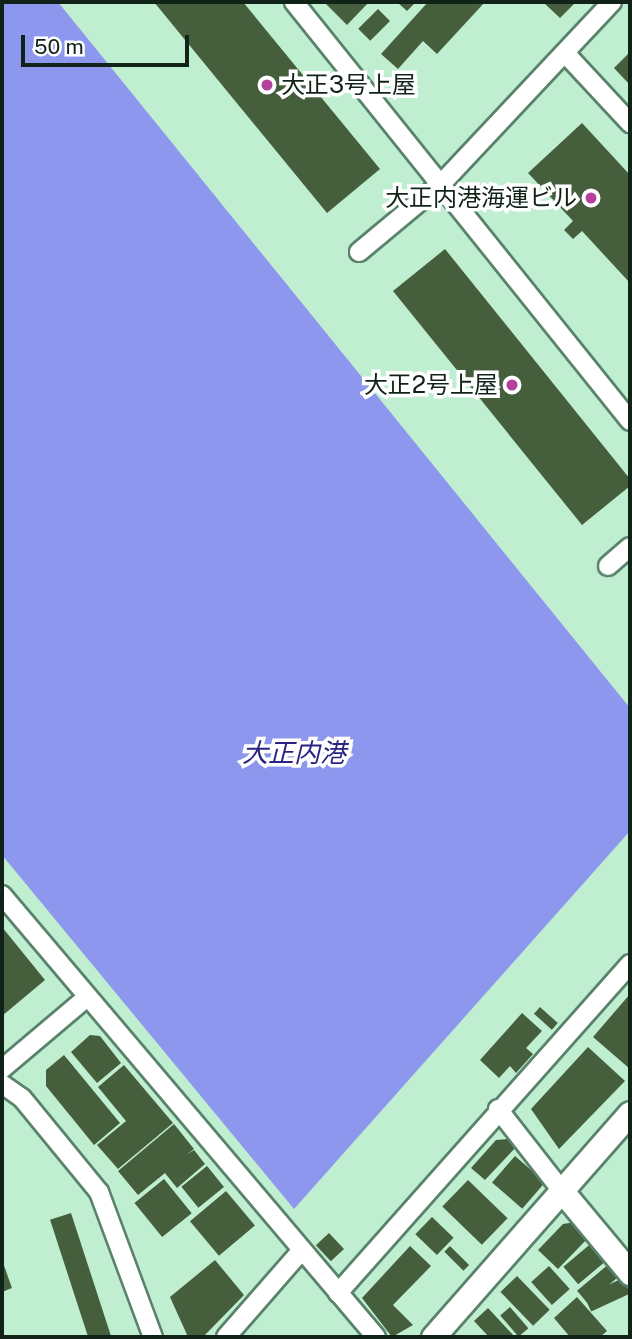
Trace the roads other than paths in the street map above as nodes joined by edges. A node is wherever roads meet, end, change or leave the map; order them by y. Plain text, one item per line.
1 (294, 2) edge
2 (612, 2) edge
3 (565, 53) junction
4 (630, 123) edge
5 (443, 182) junction
6 (359, 252) dead end
7 (630, 421) edge
8 (630, 547) edge
9 (608, 566) dead end
10 (2, 895) edge
11 (630, 964) edge
12 (86, 998) junction
13 (2, 1069) edge
14 (2, 1084) edge
15 (498, 1109) junction
16 (630, 1113) edge
17 (562, 1191) junction
18 (301, 1251) junction
19 (630, 1273) edge
20 (338, 1293) junction
21 (153, 1337) edge
22 (226, 1337) edge
23 (376, 1337) edge
24 (433, 1337) edge

1 - 5 street
2 - 3 street
3 - 4 street
3 - 5 street
5 - 6 street
5 - 7 street
8 - 9 street
10 - 12 street
11 - 15 street
12 - 13 street
12 - 18 street
14 - 21 street
15 - 17 street
15 - 20 street
16 - 17 street
17 - 19 street
17 - 24 street
18 - 20 street
18 - 22 street
20 - 23 street

